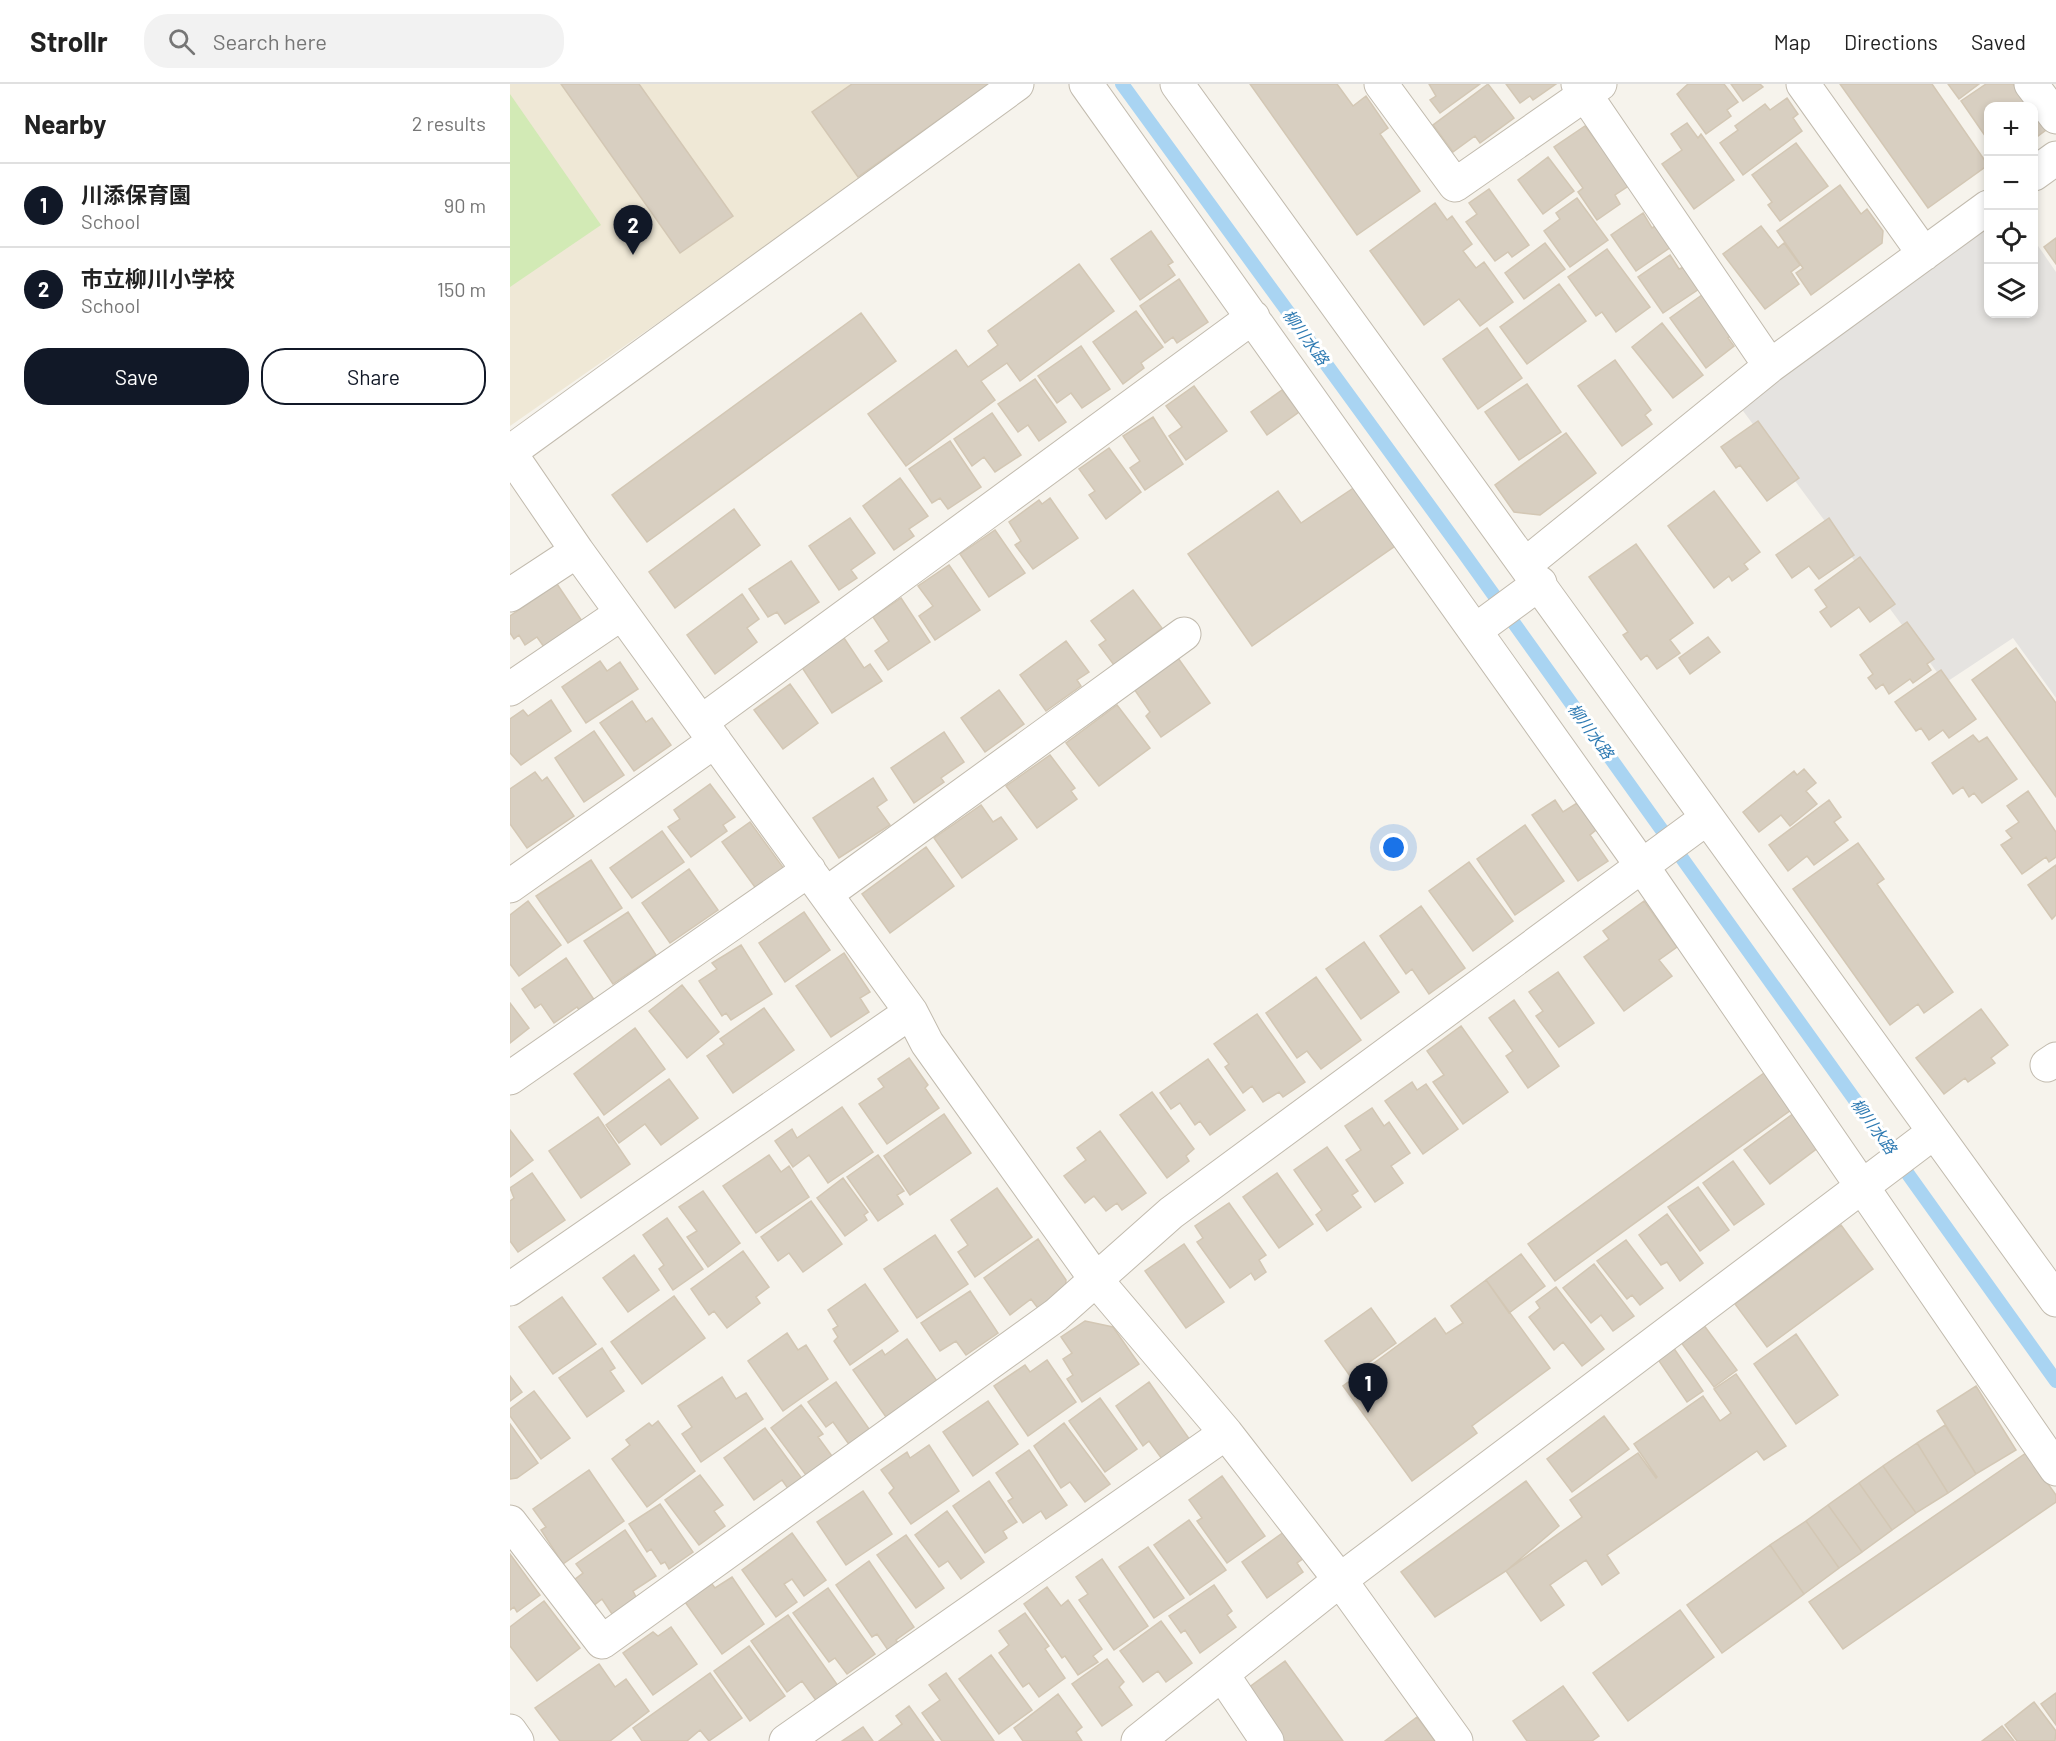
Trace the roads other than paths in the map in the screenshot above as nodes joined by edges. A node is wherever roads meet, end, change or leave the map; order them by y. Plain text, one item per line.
1 (1017, 84) edge
2 (1086, 84) edge
3 (1177, 84) edge
4 (1381, 84) edge
5 (1803, 84) edge
6 (2031, 84) edge
7 (1587, 88) edge
8 (2056, 117) edge
9 (2056, 158) edge
10 (2038, 171) edge
11 (1985, 210) edge
12 (1924, 254) junction
13 (1253, 318) junction
14 (1770, 366) junction
15 (510, 452) edge
16 (577, 551) junction
17 (1533, 573) junction
18 (510, 595) edge
19 (622, 613) junction
20 (1476, 630) junction
21 (1184, 634) dead end
22 (510, 689) edge
23 (708, 732) junction
24 (1707, 818) junction
25 (1642, 866) junction
26 (817, 882) junction
27 (510, 886) edge
28 (911, 1012) junction
29 (510, 1078) edge
30 (1934, 1133) junction
31 (1860, 1187) junction
32 (1097, 1281) junction
33 (510, 1289) edge
34 (2056, 1300) edge
35 (1226, 1432) junction
36 (2056, 1469) edge
37 (510, 1521) edge
38 (1340, 1580) junction
39 (1222, 1674) junction
40 (510, 1731) edge
41 (517, 1741) edge
42 (786, 1741) edge
43 (1138, 1741) edge
44 (1267, 1741) edge
45 (1456, 1741) edge

1 - 15 street
2 - 13 street
3 - 17 street
4 - 7 street
5 - 12 street
6 - 8 street
7 - 14 street
9 - 10 street
11 - 12 street
12 - 14 street
13 - 20 street
13 - 23 street
14 - 17 street
15 - 16 street
16 - 18 street
16 - 19 street
17 - 20 street
17 - 24 street
19 - 22 street
19 - 23 street
20 - 25 street
21 - 26 street
23 - 26 street
23 - 27 street
24 - 25 street
24 - 30 street
25 - 31 street
25 - 32 street
26 - 28 street
26 - 29 street
28 - 32 street
28 - 33 street
30 - 31 street
30 - 34 street
31 - 36 street
31 - 38 street
32 - 35 street
32 - 37 street
35 - 38 street
35 - 42 street
38 - 39 street
38 - 45 street
39 - 43 street
39 - 44 street
40 - 41 street

